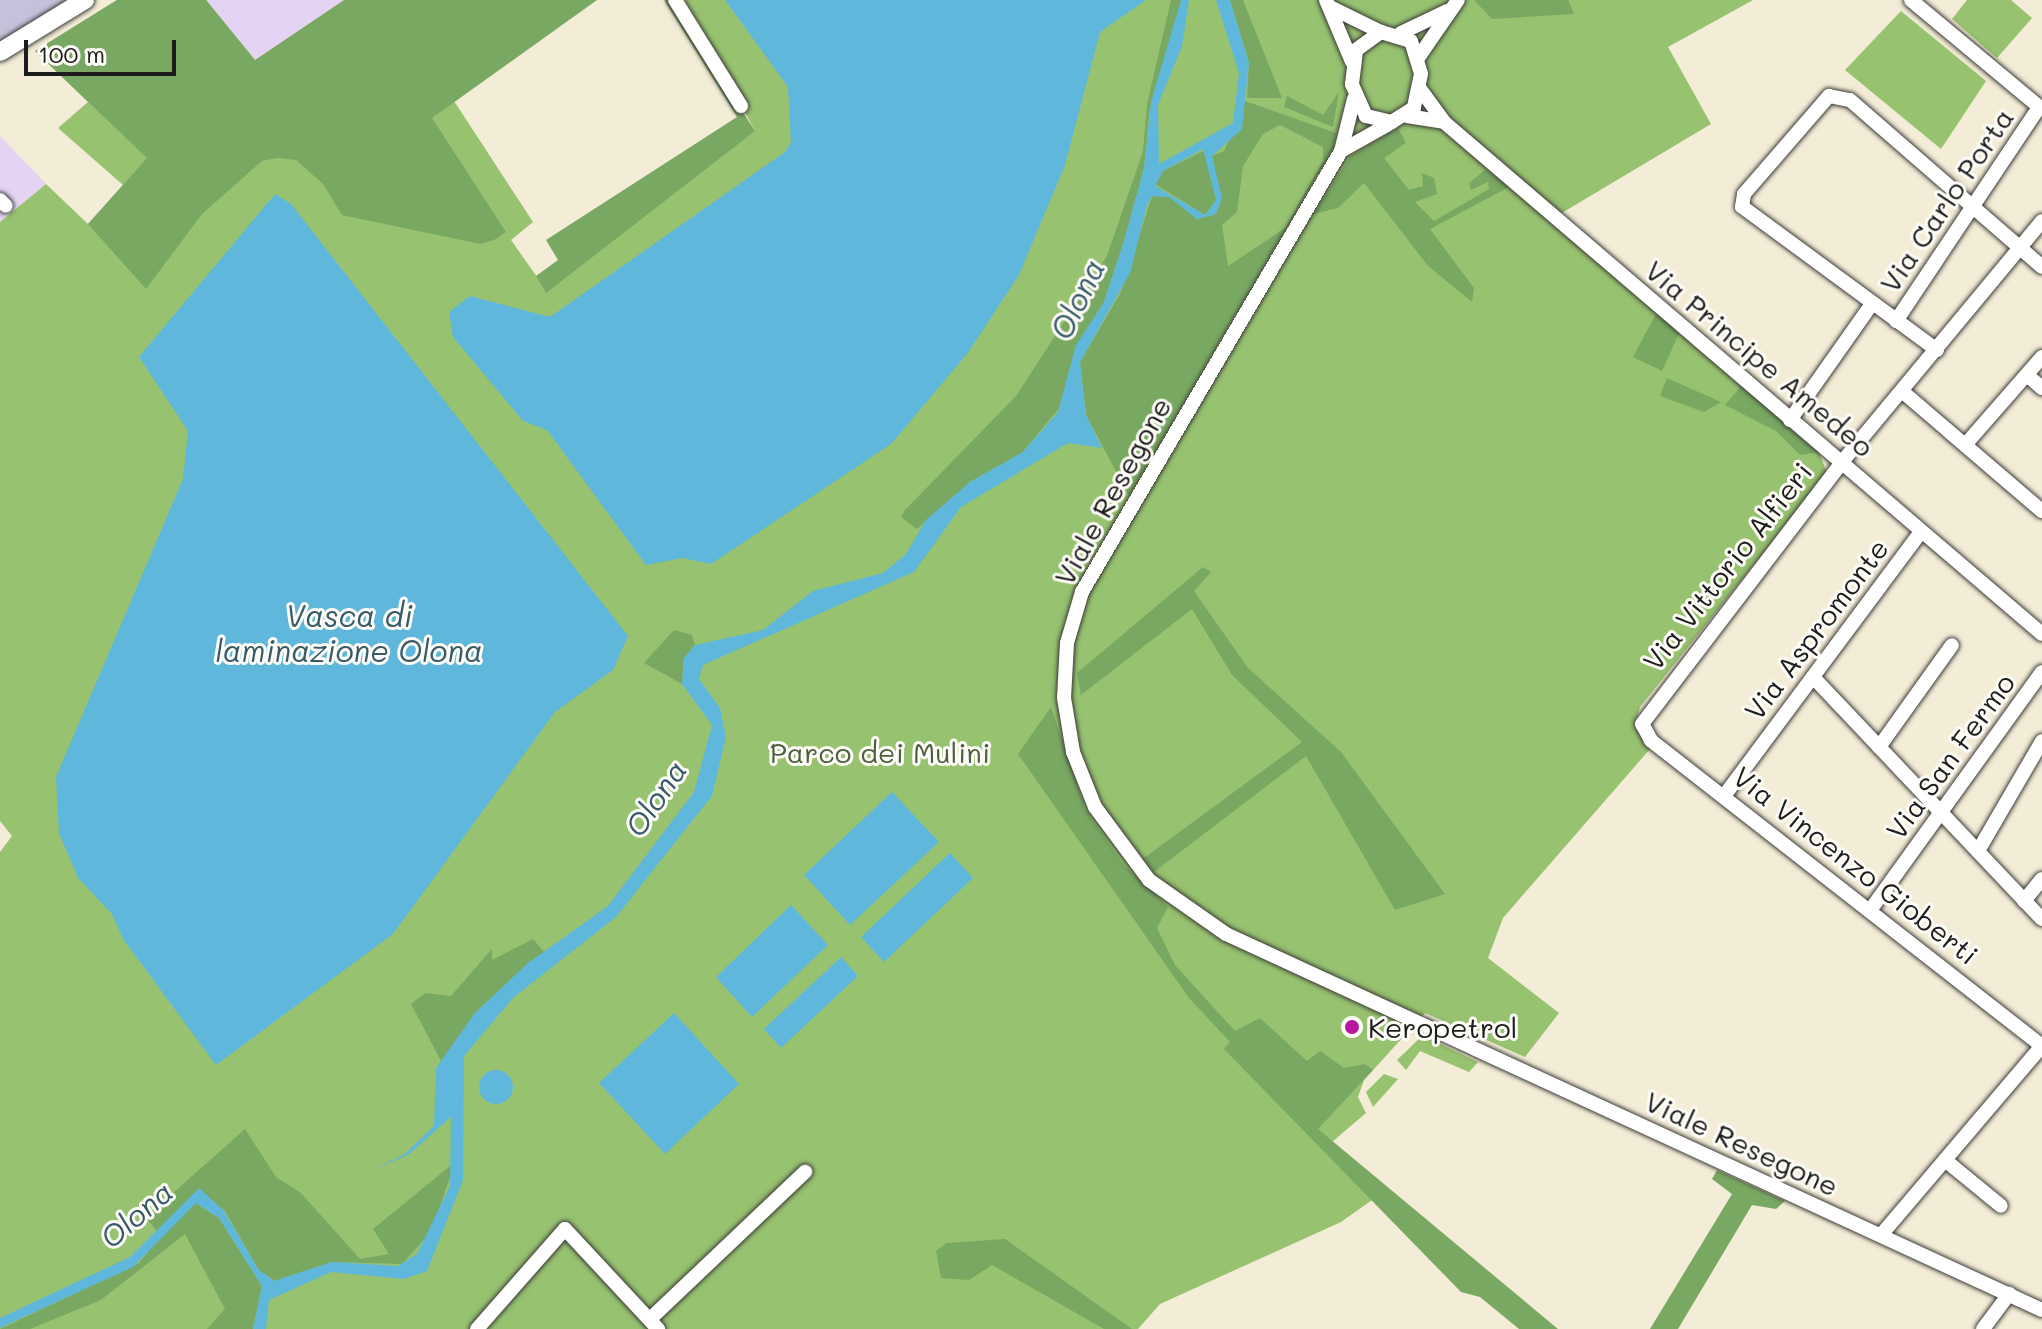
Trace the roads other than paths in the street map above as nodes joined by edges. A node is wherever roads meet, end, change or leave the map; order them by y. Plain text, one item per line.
1 (85, 0) edge
2 (675, 0) edge
3 (1911, 0) edge
4 (1329, 4) edge
5 (1452, 6) edge
6 (1381, 32) junction
7 (1401, 33) junction
8 (0, 52) edge
9 (1418, 58) junction
10 (1352, 62) junction
11 (1421, 90) junction
12 (1354, 99) junction
13 (741, 106) dead end
14 (2040, 108) edge
15 (1399, 119) junction
16 (1444, 122) junction
17 (1341, 151) junction
18 (1975, 203) junction
19 (2042, 221) edge
20 (2022, 246) junction
21 (2042, 267) edge
22 (1871, 305) junction
23 (1896, 321) junction
24 (1937, 350) junction
25 (2042, 357) edge
26 (2027, 375) junction
27 (2042, 388) edge
28 (1903, 392) junction
29 (1790, 420) junction
30 (1965, 445) junction
31 (1842, 462) junction
32 (2042, 511) edge
33 (1921, 532) junction
34 (2042, 634) edge
35 (1952, 645) dead end
36 (2042, 672) edge
37 (1813, 677) junction
38 (1642, 724) joint
39 (2042, 741) edge
40 (1879, 747) junction
41 (1724, 796) junction
42 (1941, 811) junction
43 (1978, 851) junction
44 (2042, 879) edge
45 (2024, 901) junction
46 (1871, 909) junction
47 (2042, 919) edge
48 (2042, 1046) edge
49 (1945, 1160) junction
50 (805, 1172) dead end
51 (2001, 1206) dead end
52 (1881, 1235) junction
53 (2009, 1294) junction
54 (2042, 1310) edge
55 (654, 1324) edge
56 (477, 1329) edge
57 (1983, 1329) edge

1 - 8 main road
2 - 13 street
3 - 14 street
4 - 6 street
4 - 10 street
5 - 7 street
5 - 9 street
6 - 7 street
6 - 10 street
7 - 9 street
9 - 11 street
10 - 12 street
11 - 15 street
11 - 16 street, Via Principe Amedeo
12 - 15 street
12 - 17 street, Viale Resegone
14 - 18 street, Via Carlo Porta
15 - 16 street
15 - 17 street, Viale Resegone
16 - 29 street, Via Principe Amedeo
17 - 52 street, Viale Resegone
18 - 20 street
18 - 22 street
18 - 23 street, Via Carlo Porta
19 - 20 street, Via Vittorio Alfieri
20 - 21 street
20 - 24 street, Via Vittorio Alfieri
22 - 23 street
22 - 29 street
23 - 24 street
24 - 28 street, Via Vittorio Alfieri
25 - 26 street
26 - 27 street
26 - 30 street
28 - 30 street
28 - 31 street, Via Vittorio Alfieri
29 - 31 street, Via Principe Amedeo
30 - 32 street
31 - 33 street, Via Principe Amedeo
31 - 38 street, Via Vittorio Alfieri
33 - 34 street, Via Principe Amedeo
33 - 37 street, Via Aspromonte
35 - 40 street
36 - 42 street, Via San Fermo
37 - 40 street
37 - 41 street, Via Aspromonte
38 - 41 street, Via Vincenzo Gioberti
39 - 43 street
40 - 42 street
41 - 46 street, Via Vincenzo Gioberti
42 - 43 street
42 - 46 street, Via San Fermo
43 - 45 street
44 - 45 street
45 - 47 street
46 - 48 street, Via Vincenzo Gioberti
48 - 49 street
49 - 51 street
49 - 52 street
50 - 55 street
52 - 53 street, Viale Resegone
53 - 54 street, Viale Resegone
53 - 57 street
55 - 56 street

